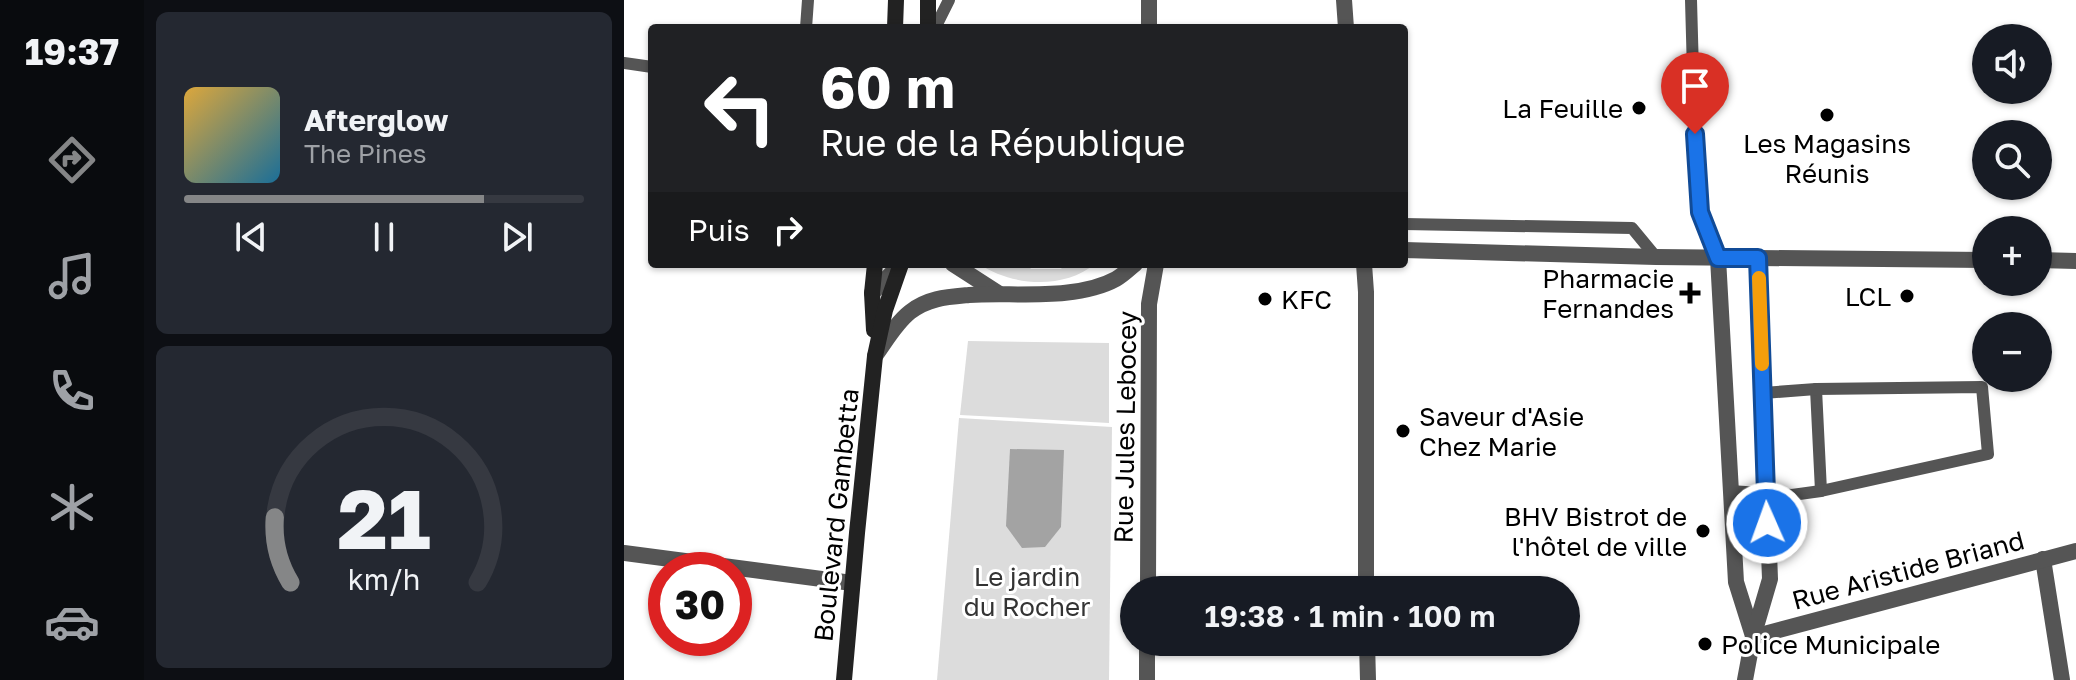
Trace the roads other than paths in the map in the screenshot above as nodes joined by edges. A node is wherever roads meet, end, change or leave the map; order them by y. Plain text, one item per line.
1 (808, 0) edge
2 (896, 0) edge
3 (928, 0) edge
4 (949, 0) edge
5 (1149, 0) edge
6 (1344, 0) edge
7 (1691, 0) edge
8 (806, 24) edge
9 (895, 24) edge
10 (928, 24) edge
11 (937, 24) edge
12 (1149, 24) edge
13 (1346, 24) edge
14 (624, 63) edge
15 (648, 66) edge
16 (1408, 224) edge
17 (1408, 250) edge
18 (1656, 257) junction
19 (1718, 258) junction
20 (1758, 258) junction
21 (1972, 260) edge
22 (2052, 260) edge
23 (2076, 261) edge
24 (875, 268) edge
25 (897, 268) edge
26 (900, 268) edge
27 (959, 268) edge
28 (1130, 268) edge
29 (1155, 268) edge
30 (1364, 268) edge
31 (872, 293) junction
32 (998, 293) junction
33 (875, 356) junction
34 (1816, 389) junction
35 (1763, 393) junction
36 (1730, 491) junction
37 (1821, 491) junction
38 (1766, 494) junction
39 (2076, 551) edge
40 (624, 553) edge
41 (2043, 559) junction
42 (1148, 576) edge
43 (1366, 576) edge
44 (852, 583) junction
45 (1753, 637) junction
46 (1147, 656) edge
47 (1367, 656) edge
48 (844, 680) edge
49 (1147, 680) edge
50 (1368, 680) edge
51 (1745, 680) edge
52 (2062, 680) edge

1 - 8 lane
2 - 9 main road
3 - 10 main road
4 - 11 lane
5 - 12 street
6 - 13 street
7 - 19 lane
14 - 15 lane
16 - 18 lane
17 - 18 street
18 - 19 street
19 - 20 street
19 - 36 street
20 - 21 street
20 - 35 street
22 - 23 street
24 - 31 main road, Boulevard Gambetta
25 - 31 street
26 - 33 main road, Boulevard Gambetta
27 - 32 street
28 - 32 street
29 - 42 street, Rue Jules Lebocey
30 - 43 street
31 - 33 main road, Boulevard Gambetta
32 - 33 street
33 - 44 main road, Boulevard Gambetta
34 - 35 lane
34 - 37 lane
34 - 37 lane
35 - 38 street
36 - 38 lane
36 - 45 street
37 - 38 lane
38 - 45 street
39 - 41 street, Rue Aristide Briand
40 - 44 street
41 - 45 street, Rue Aristide Briand
41 - 52 street
44 - 48 main road, Boulevard Gambetta
45 - 51 street
46 - 49 street
47 - 50 street

